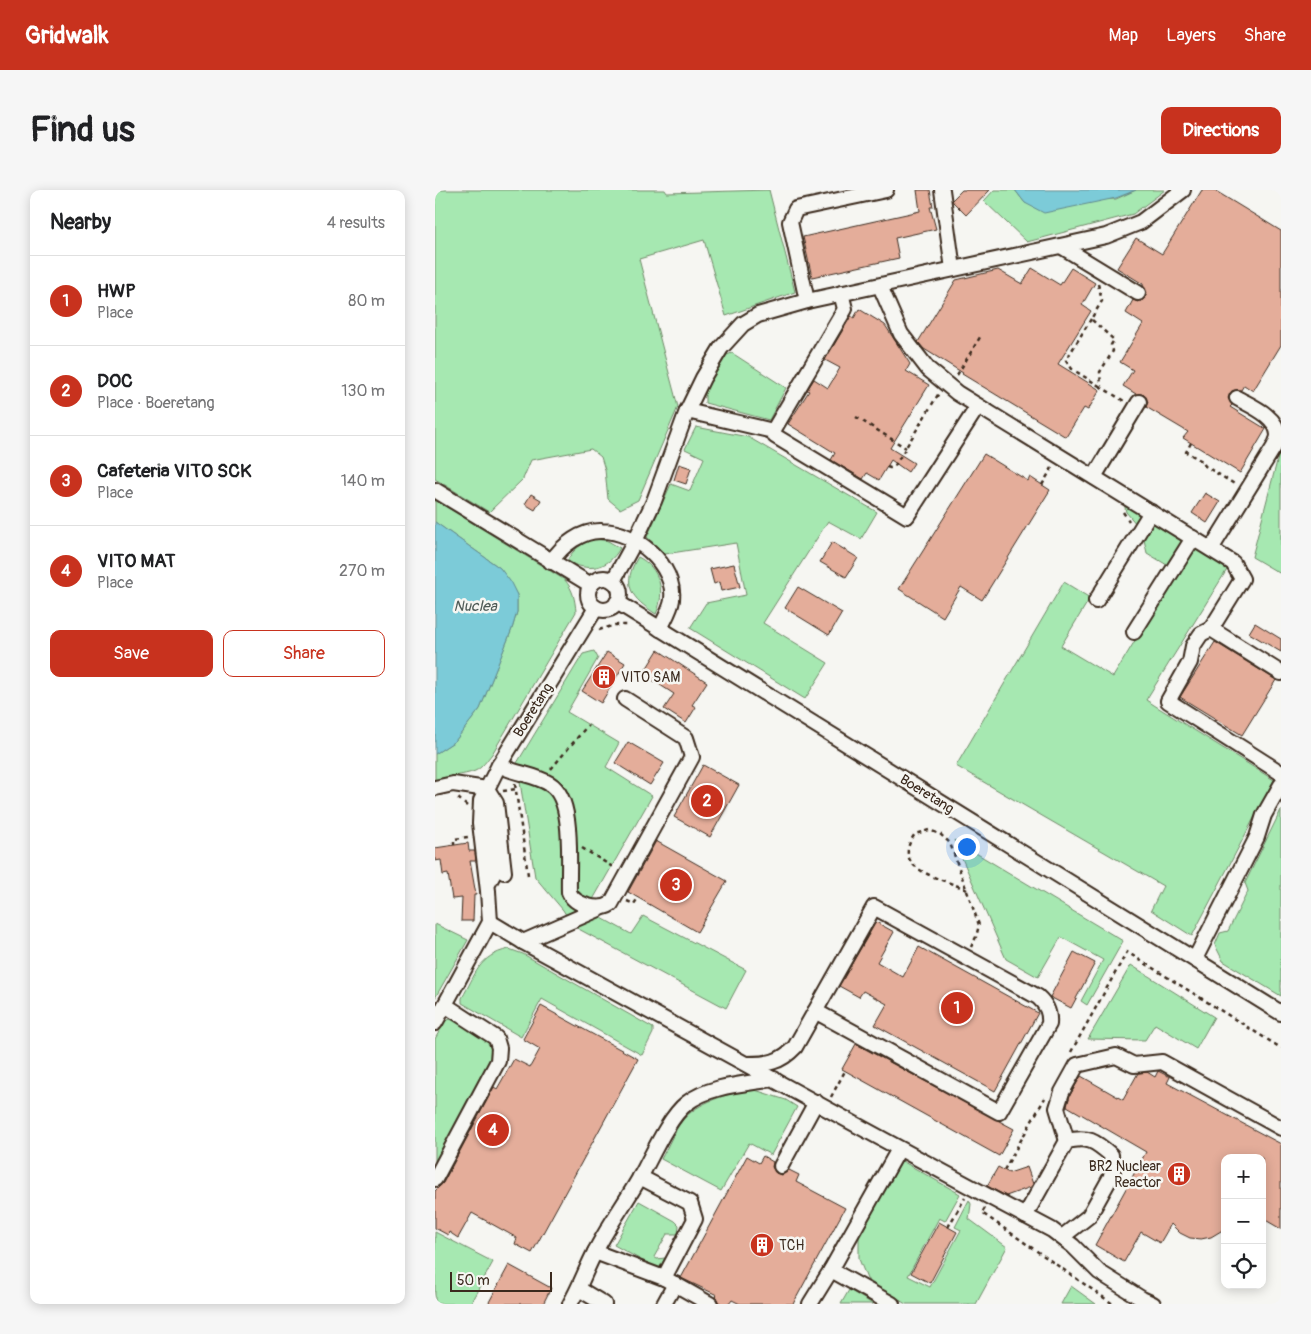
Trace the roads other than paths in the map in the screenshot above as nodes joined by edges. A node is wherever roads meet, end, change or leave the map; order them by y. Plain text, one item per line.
1 (887, 190) edge
2 (942, 190) edge
3 (1183, 190) edge
4 (1061, 246) junction
5 (953, 269) junction
6 (880, 286) junction
7 (841, 293) junction
8 (1138, 293) dead end
9 (807, 301) junction
10 (1237, 398) dead end
11 (1138, 405) road end
12 (978, 406) junction
13 (687, 411) junction
14 (773, 431) junction
15 (1094, 477) junction
16 (435, 490) edge
17 (1151, 512) junction
18 (1193, 538) junction
19 (635, 541) junction
20 (1211, 549) junction
21 (551, 562) junction
22 (613, 581) junction
23 (591, 585) junction
24 (1097, 601) dead end
25 (617, 602) junction
26 (596, 608) junction
27 (1211, 628) junction
28 (660, 629) junction
29 (1134, 632) dead end
30 (1281, 673) edge
31 (625, 699) dead end
32 (499, 765) junction
33 (1281, 773) edge
34 (1281, 785) edge
35 (435, 788) edge
36 (487, 789) junction
37 (505, 872) dead end
38 (601, 908) junction
39 (489, 922) junction
40 (523, 942) junction
41 (1195, 959) junction
42 (445, 1005) junction
43 (815, 1011) junction
44 (1281, 1013) edge
45 (435, 1023) edge
46 (746, 1064) junction
47 (774, 1079) junction
48 (821, 1105) junction
49 (1281, 1128) edge
50 (1067, 1141) junction
51 (899, 1149) junction
52 (781, 1166) dead end
53 (640, 1177) junction
54 (435, 1179) edge
55 (1025, 1216) junction
56 (1062, 1237) junction
57 (595, 1252) junction
58 (831, 1270) junction
59 (669, 1281) junction
60 (579, 1289) junction
61 (570, 1304) edge
62 (604, 1304) edge
63 (663, 1304) edge
64 (710, 1304) edge
65 (810, 1304) edge
66 (892, 1304) edge
67 (1153, 1304) edge

1 - 9 street
2 - 5 street
3 - 4 street
4 - 5 street
4 - 8 street
5 - 6 street
6 - 7 street
6 - 12 street
7 - 9 street
7 - 14 street
9 - 13 street
10 - 20 street
11 - 15 street
12 - 14 street
12 - 15 street
13 - 14 street
13 - 19 street
15 - 17 street
16 - 21 street
17 - 18 street
17 - 24 street
18 - 20 street
18 - 29 street
19 - 21 street
19 - 22 street
19 - 28 street
20 - 27 street
21 - 23 street
22 - 23 street
22 - 25 street
23 - 26 street
25 - 26 street
25 - 28 street, Boeretang
26 - 32 street, Boeretang
27 - 30 street
27 - 33 street
28 - 41 street, Boeretang
31 - 38 street
32 - 36 street, Boeretang
32 - 38 street
34 - 41 street
35 - 36 street
36 - 37 street
36 - 39 street, Boeretang
38 - 40 street
39 - 40 street
39 - 42 street
40 - 46 street
41 - 44 street, Boeretang
42 - 45 street
42 - 54 street
43 - 43 street
43 - 46 street
46 - 47 street
47 - 48 street
47 - 53 street
48 - 51 street
48 - 52 street
49 - 50 street
50 - 55 street
50 - 56 street
51 - 55 street
51 - 58 street
53 - 57 street
53 - 59 street
55 - 56 street
56 - 67 street
57 - 59 street
57 - 60 street
58 - 65 street
58 - 66 street
59 - 63 street
59 - 64 street
60 - 61 street
60 - 62 street

